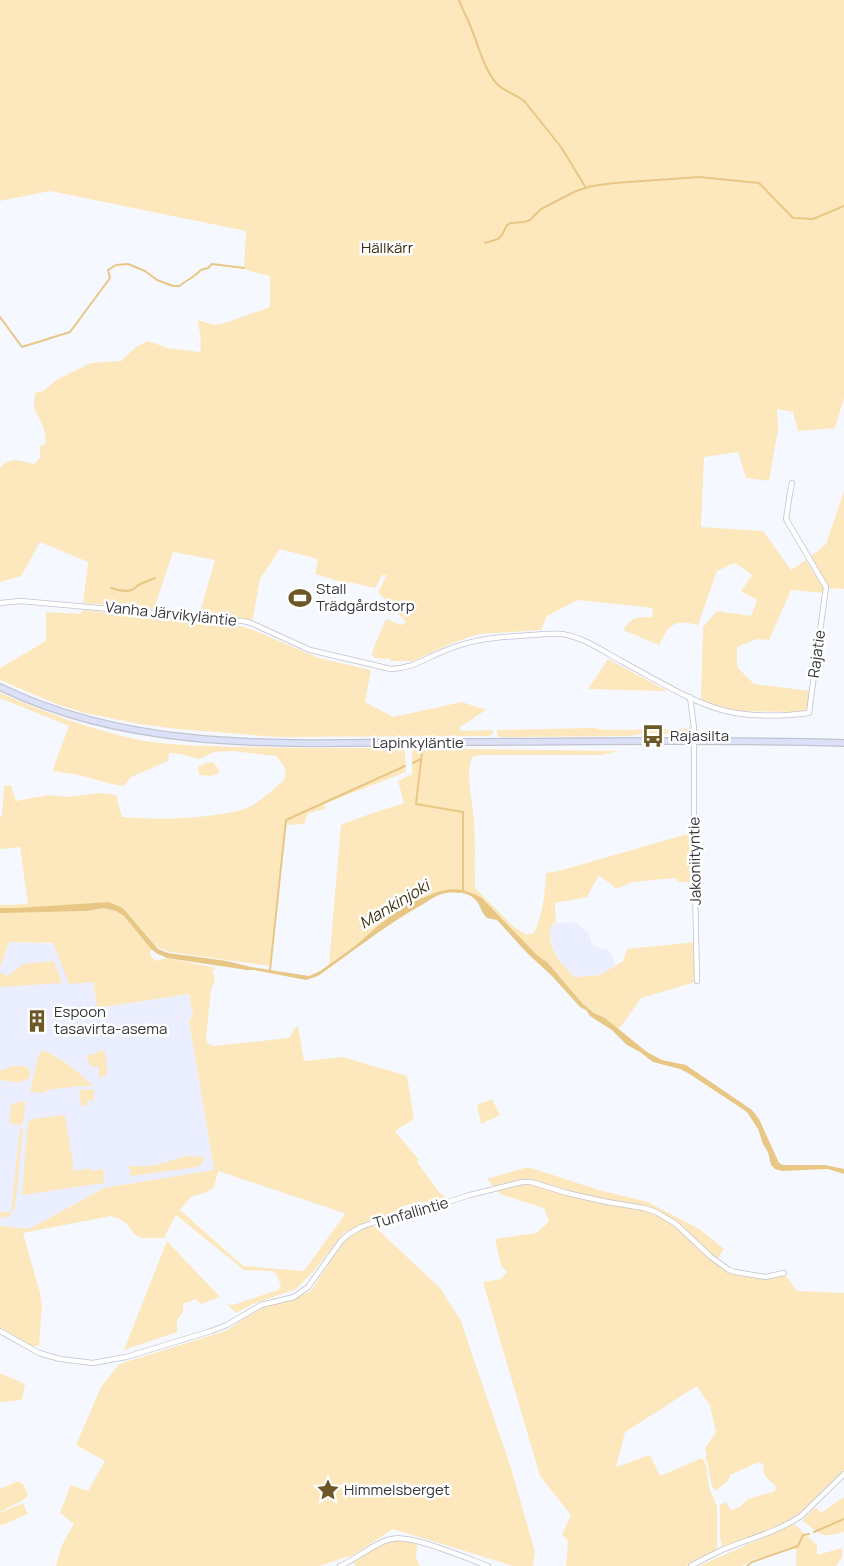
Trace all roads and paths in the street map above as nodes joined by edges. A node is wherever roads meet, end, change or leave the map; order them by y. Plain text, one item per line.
1 (792, 484) dead end
2 (0, 603) edge
3 (0, 687) edge
4 (690, 697) junction
5 (694, 741) junction
6 (844, 743) edge
7 (697, 981) dead end
8 (784, 1273) dead end
9 (0, 1331) edge
10 (844, 1474) edge
11 (340, 1566) edge
12 (488, 1566) edge
13 (691, 1566) edge

1 - 4 street, Rajatie
2 - 4 street, Vanha Järvikyläntie
3 - 5 main road, Lapinkyläntie
4 - 5 street
5 - 6 main road, Lapinkyläntie
5 - 7 street, Jakoniityntie
8 - 9 street, Tunfallintie
10 - 13 street
11 - 12 street

